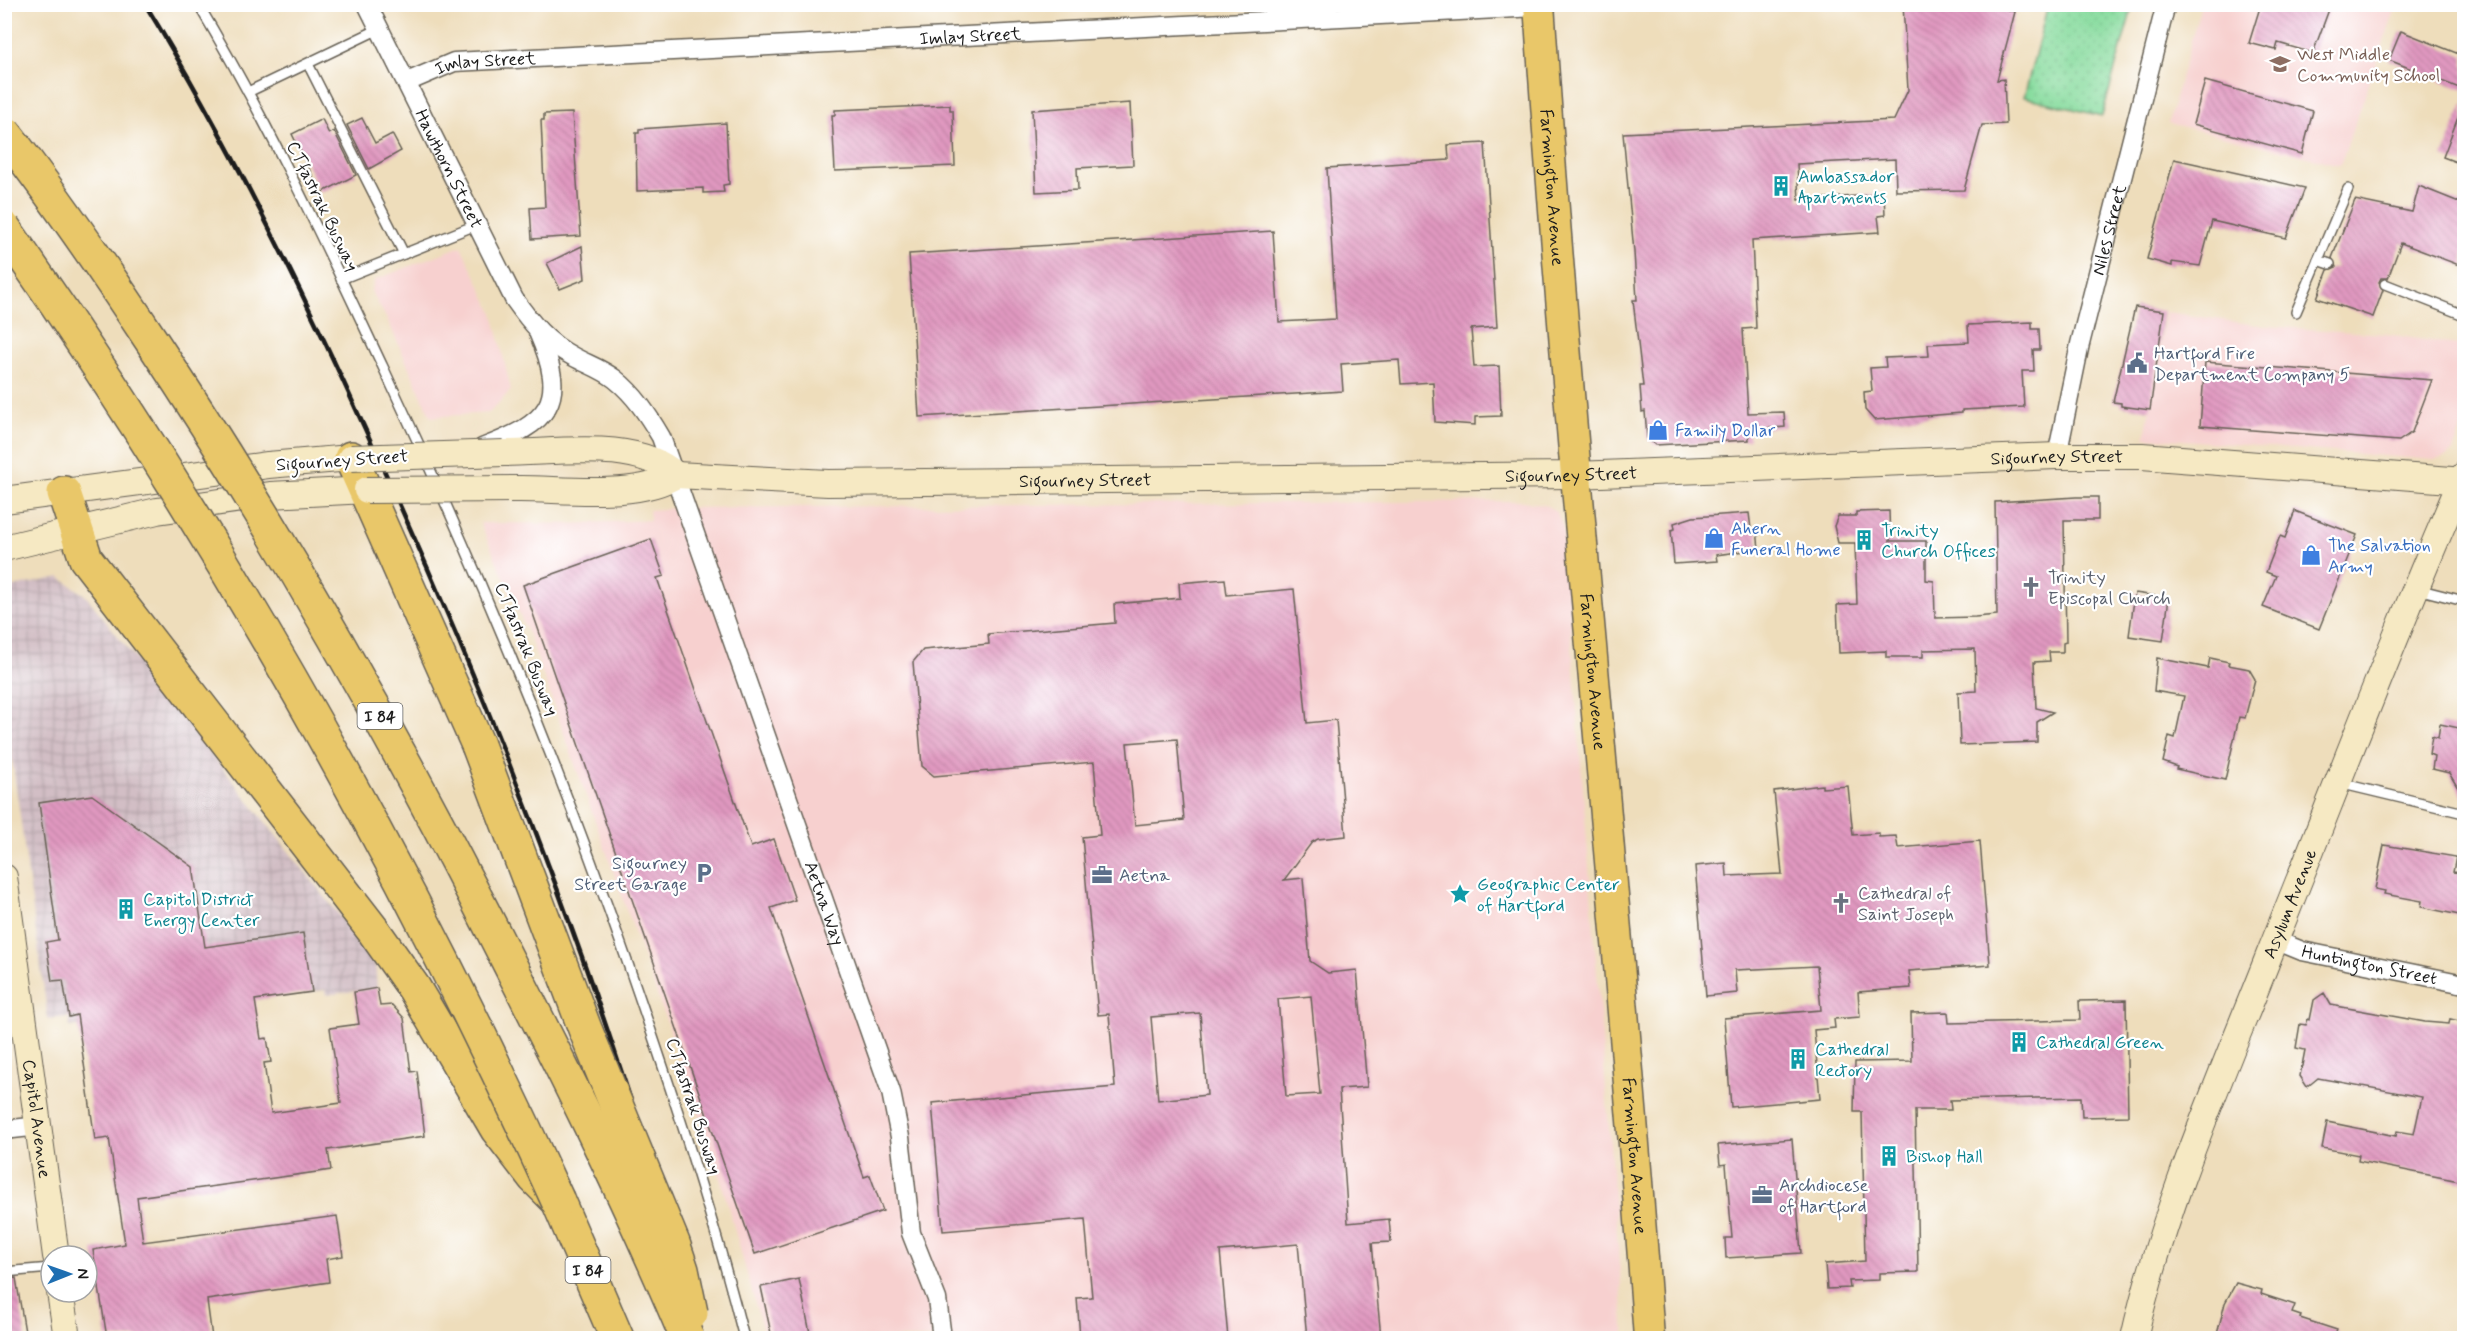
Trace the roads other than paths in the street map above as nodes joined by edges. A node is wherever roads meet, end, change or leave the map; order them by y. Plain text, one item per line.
1 (198, 4) edge
2 (367, 4) edge
3 (2166, 4) edge
4 (1539, 6) edge
5 (379, 29) junction
6 (308, 64) junction
7 (407, 82) junction
8 (248, 92) junction
9 (4, 132) edge
10 (2348, 189) dead end
11 (476, 225) junction
12 (4, 228) edge
13 (404, 254) junction
14 (2318, 260) junction
15 (2330, 264) dead end
16 (341, 279) junction
17 (2385, 284) dead end
18 (2296, 312) dead end
19 (2464, 315) edge
20 (537, 330) junction
21 (501, 448) junction
22 (2057, 456) junction
23 (351, 458) junction
24 (676, 475) junction
25 (1575, 475) junction
26 (2464, 479) edge
27 (366, 490) junction
28 (64, 493) junction
29 (4, 500) edge
30 (75, 530) junction
31 (4, 548) edge
32 (2417, 590) junction
33 (2464, 602) edge
34 (2337, 783) junction
35 (2464, 813) edge
36 (4, 877) edge
37 (2275, 940) junction
38 (12, 980) edge
39 (2464, 984) edge
40 (39, 1126) junction
41 (4, 1130) edge
42 (558, 1201) junction
43 (54, 1244) edge
44 (39, 1269) edge
45 (4, 1272) edge
46 (62, 1304) edge
47 (67, 1338) edge
48 (617, 1338) edge
49 (687, 1338) edge
50 (693, 1338) edge
51 (744, 1338) edge
52 (942, 1338) edge
53 (1649, 1338) edge
54 (2134, 1338) edge

1 - 8 lane, CTfastrak Busway
2 - 5 street, Hawthorn Street
3 - 22 street, Niles Street
4 - 7 street, Imlay Street
4 - 25 main road, Farmington Avenue
5 - 6 lane
5 - 7 street, Hawthorn Street
6 - 8 lane
6 - 13 lane
7 - 11 street, Hawthorn Street
8 - 16 lane, CTfastrak Busway
9 - 49 highway, I 84, bridge
10 - 14 lane
11 - 13 lane
11 - 20 street, Hawthorn Street
12 - 42 highway, I 84, bridge
13 - 16 lane
14 - 15 lane
14 - 18 lane
16 - 51 lane, CTfastrak Busway
17 - 19 lane
20 - 21 street, Hawthorn Street
20 - 24 street, Hawthorn Street
21 - 23 main road, Sigourney Street, bridge
21 - 24 main road, Sigourney Street
22 - 25 main road, Sigourney Street
22 - 26 main road, Sigourney Street
23 - 27 highway
23 - 28 main road, Sigourney Street, bridge
24 - 25 main road, Sigourney Street
24 - 27 main road, Sigourney Street, bridge
24 - 52 street, Aetna Way
25 - 53 main road, Farmington Avenue
26 - 32 main road, Asylum Avenue
27 - 30 main road, Sigourney Street, bridge
27 - 50 highway, bridge
28 - 29 main road, Sigourney Street
28 - 30 highway
30 - 31 main road, Sigourney Street
30 - 42 highway
32 - 33 lane
32 - 34 main road, Asylum Avenue
34 - 35 lane
34 - 37 main road, Asylum Avenue
36 - 38 main road, Capitol Avenue
37 - 39 street, Huntington Street
37 - 54 main road, Asylum Avenue
38 - 40 main road, Capitol Avenue
40 - 41 street
40 - 43 main road, Capitol Avenue
42 - 48 highway, I 84
44 - 45 lane
46 - 47 main road

